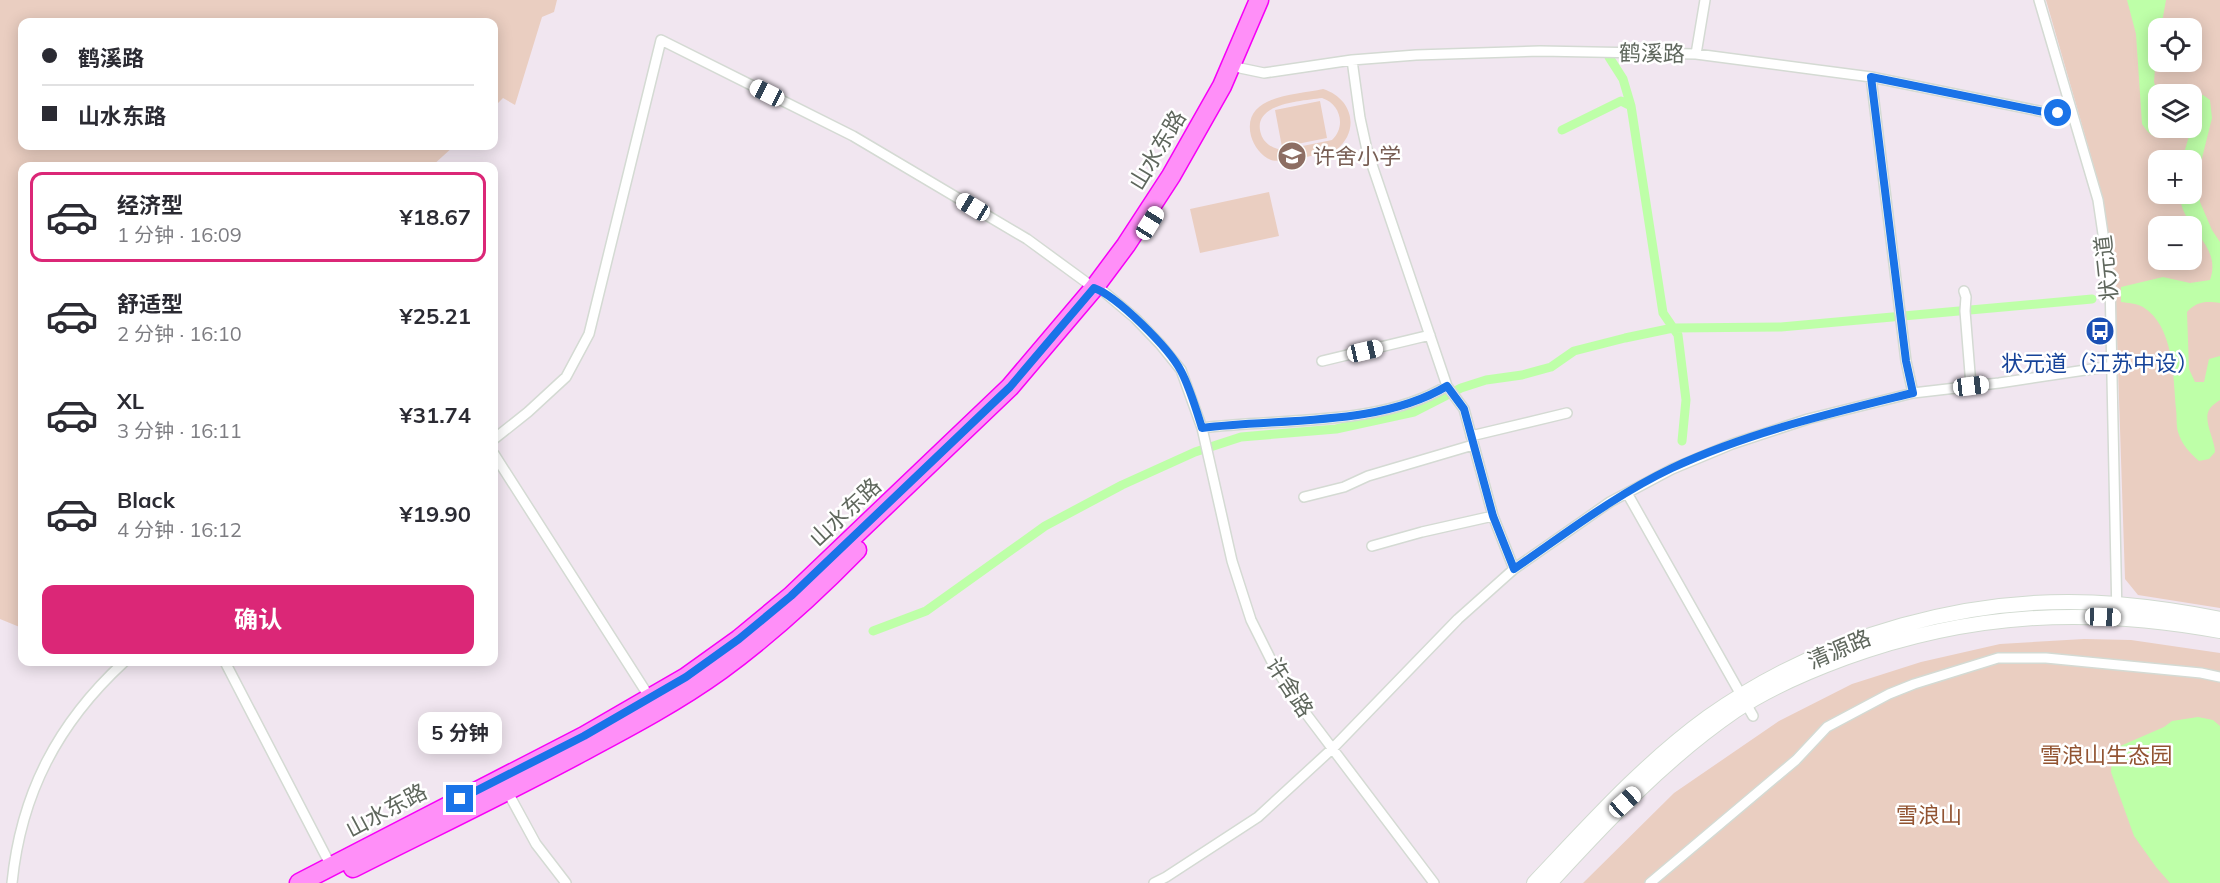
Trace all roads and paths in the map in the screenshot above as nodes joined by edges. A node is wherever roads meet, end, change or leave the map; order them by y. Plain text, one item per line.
1 (1259, 0) edge
2 (1270, 0) edge
3 (1705, 0) edge
4 (2039, 0) edge
5 (1696, 54) junction
6 (1352, 60) junction
7 (1236, 65) junction
8 (1871, 77) junction
9 (2071, 114) junction
10 (1098, 289) junction
11 (1964, 291) dead end
12 (1430, 335) junction
13 (1322, 361) dead end
14 (2112, 366) junction
15 (1447, 386) junction
16 (1971, 386) junction
17 (1913, 393) junction
18 (1567, 413) dead end
19 (1202, 431) junction
20 (498, 436) edge
21 (1472, 441) junction
22 (498, 460) edge
23 (1626, 493) junction
24 (1304, 497) dead end
25 (1493, 516) junction
26 (1372, 546) dead end
27 (1514, 569) junction
28 (2116, 610) junction
29 (2220, 619) edge
30 (2220, 631) edge
31 (120, 666) edge
32 (227, 666) edge
33 (2220, 677) edge
34 (650, 698) junction
35 (1746, 706) junction
36 (1333, 748) junction
37 (505, 785) junction
38 (328, 875) edge
39 (12, 883) edge
40 (299, 883) edge
41 (566, 883) edge
42 (1154, 883) edge
43 (1434, 883) edge
44 (1534, 883) edge
45 (1550, 883) edge
46 (1650, 883) edge

1 - 7 highway, 山水东路
2 - 7 highway, 山水东路
3 - 5 street
4 - 9 street, 状元道
5 - 6 street, 鹤溪路
5 - 8 street, 鹤溪路
6 - 7 street, 鹤溪路
6 - 12 street
7 - 10 highway, 山水东路
8 - 9 street, 鹤溪路
8 - 17 street
9 - 14 street, 状元道
10 - 19 street, 许舍路
10 - 20 street, 许舍路
10 - 34 highway, 山水东路
10 - 37 highway, 山水东路
11 - 16 street
12 - 13 street
12 - 15 street
14 - 16 street
14 - 28 street, 状元道
15 - 19 street
15 - 21 street
16 - 17 street
17 - 23 street
18 - 21 street
19 - 36 street, 许舍路
21 - 24 street
21 - 25 street
22 - 34 street
23 - 27 street
23 - 35 street
25 - 26 street
25 - 27 street
27 - 36 street
28 - 29 street, 清源路
28 - 30 street, 清源路
28 - 35 street, 清源路
31 - 39 street
32 - 38 street
33 - 46 street
34 - 37 highway, 山水东路
35 - 44 street, 清源路
35 - 45 street, 清源路
36 - 42 street
36 - 43 street, 许舍路
37 - 38 highway, 山水东路
37 - 41 street
38 - 40 highway, 山水东路

